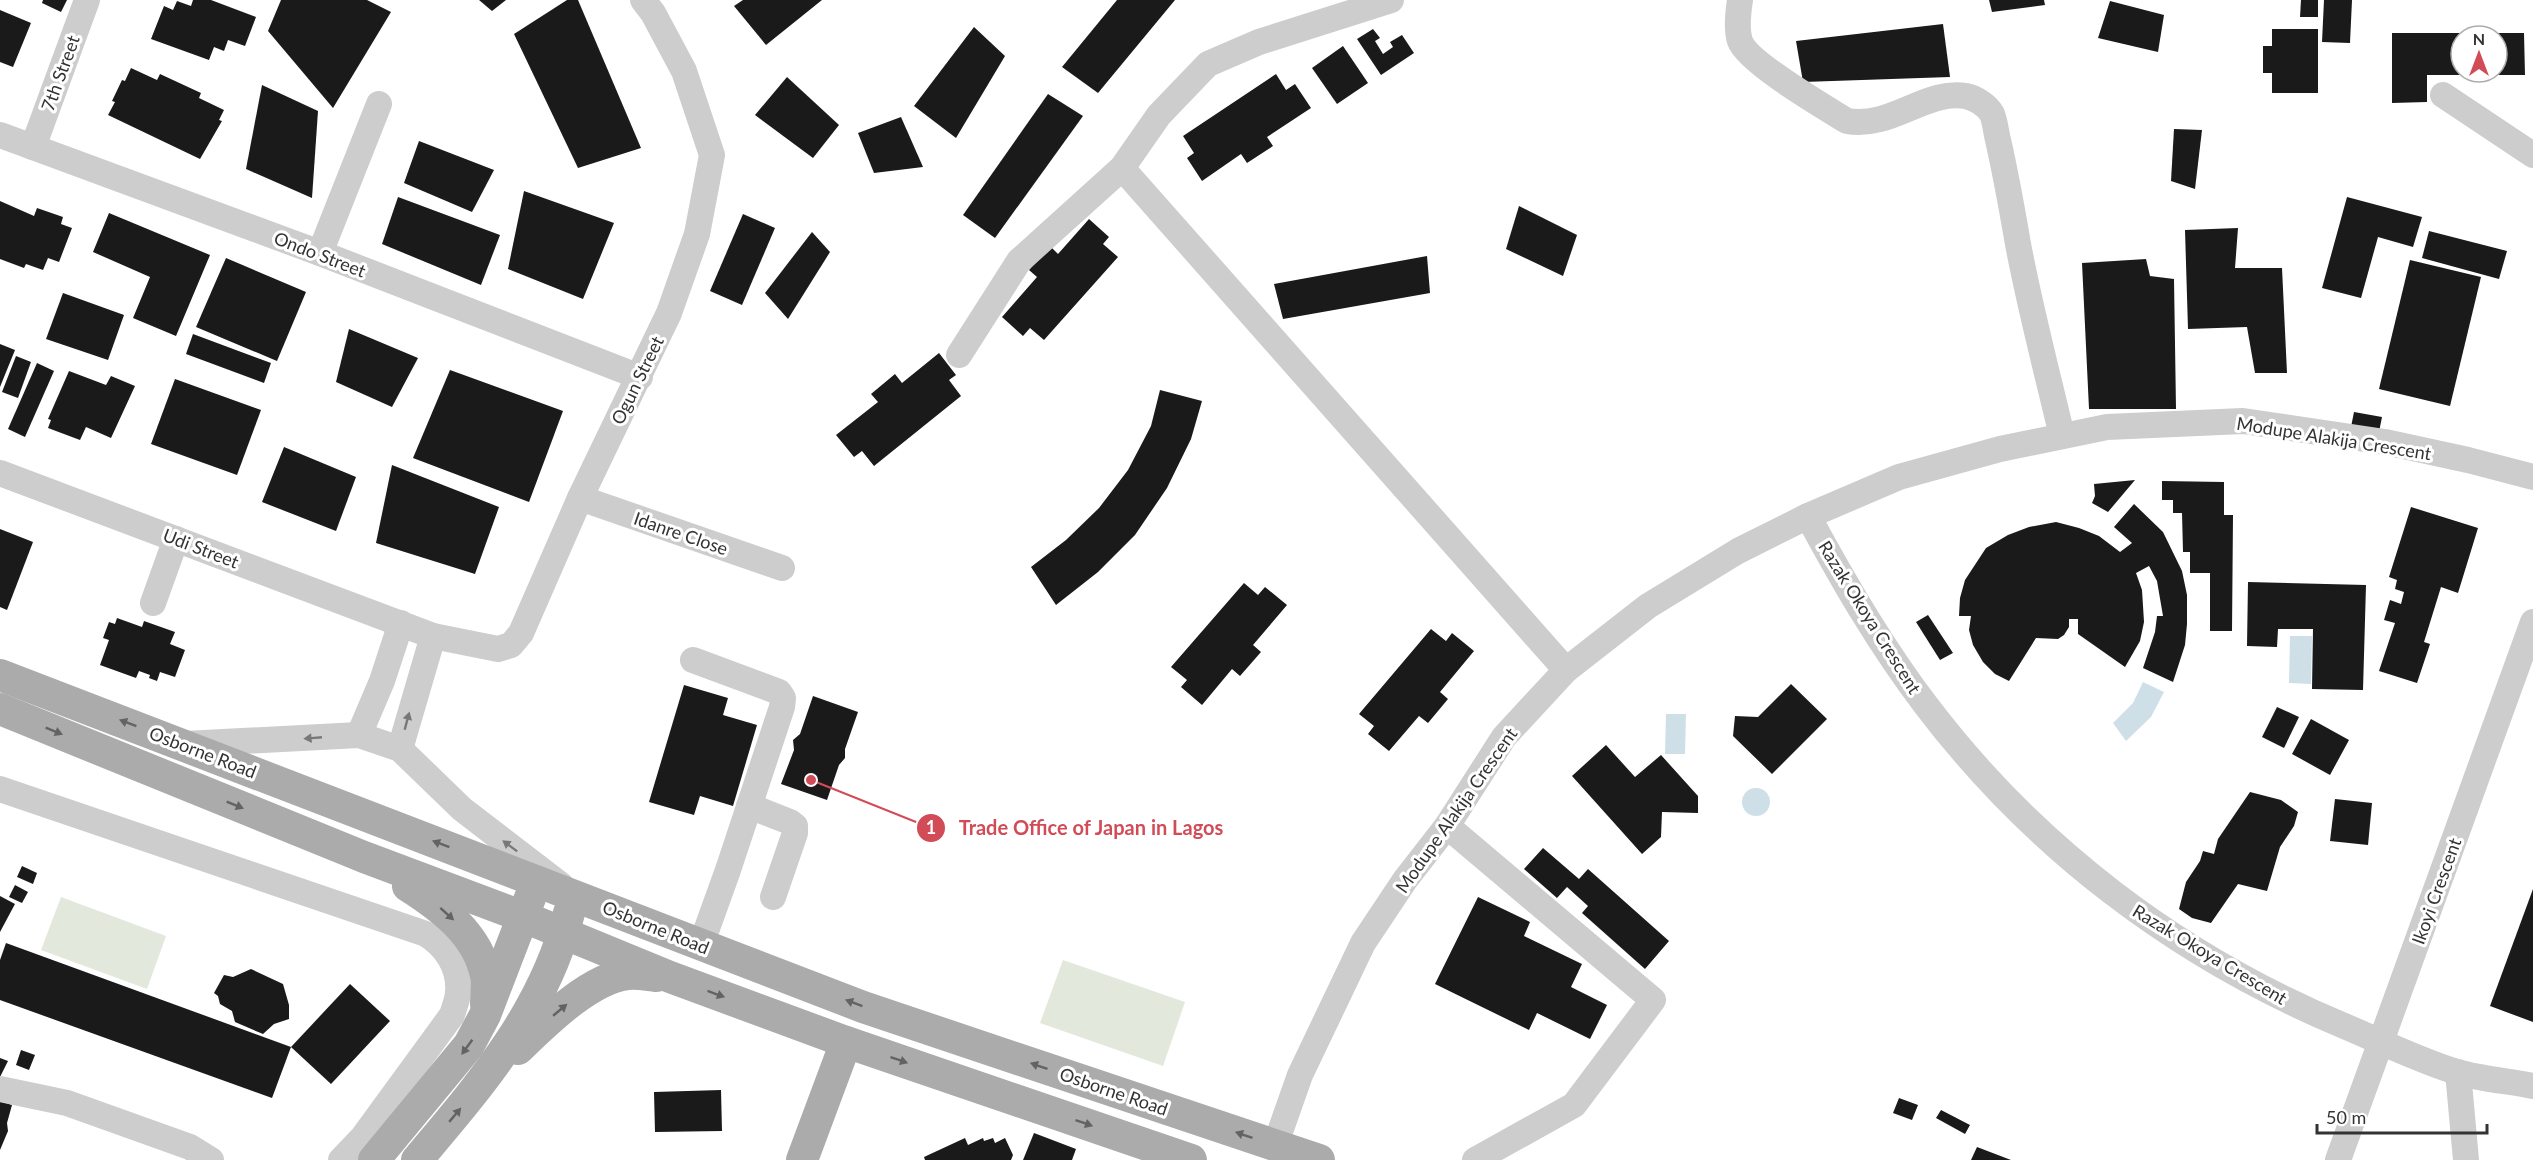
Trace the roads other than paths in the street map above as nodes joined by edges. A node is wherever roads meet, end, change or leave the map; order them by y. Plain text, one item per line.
1 (87, 0) edge
2 (643, 0) edge
3 (1391, 0) edge
4 (1740, 0) edge
5 (2443, 95) dead end
6 (379, 104) dead end
7 (0, 135) edge
8 (33, 147) junction
9 (2533, 155) edge
10 (1122, 168) junction
11 (320, 253) junction
12 (959, 355) dead end
13 (640, 377) junction
14 (2062, 436) junction
15 (0, 473) edge
16 (2533, 477) edge
17 (580, 498) junction
18 (1808, 516) junction
19 (176, 539) junction
20 (782, 567) dead end
21 (153, 603) dead end
22 (2533, 622) edge
23 (401, 623) junction
24 (433, 636) junction
25 (693, 660) dead end
26 (1566, 670) junction
27 (0, 675) edge
28 (0, 709) edge
29 (359, 735) junction
30 (183, 744) junction
31 (400, 749) junction
32 (0, 789) edge
33 (749, 806) junction
34 (1447, 826) junction
35 (364, 857) junction
36 (535, 880) junction
37 (574, 894) junction
38 (773, 897) dead end
39 (524, 917) junction
40 (564, 933) junction
41 (701, 945) junction
42 (670, 977) junction
43 (485, 1016) junction
44 (2381, 1041) junction
45 (846, 1042) junction
46 (2458, 1072) junction
47 (487, 1078) junction
48 (2533, 1086) edge
49 (0, 1089) edge
50 (1275, 1146) junction
51 (211, 1160) edge
52 (341, 1160) edge
53 (374, 1160) edge
54 (417, 1160) edge
55 (802, 1160) edge
56 (1191, 1160) edge
57 (1319, 1160) edge
58 (1475, 1160) edge
59 (2338, 1160) edge
60 (2466, 1160) edge

1 - 8 street, 7th Street
2 - 13 street, Ogun Street
3 - 10 street
4 - 14 street
5 - 9 street
6 - 11 street
7 - 8 street, Ondo Street
8 - 11 street, Ondo Street
10 - 12 street
10 - 26 street
11 - 13 street, Ondo Street
13 - 17 street, Ogun Street
14 - 16 street, Modupe Alakija Crescent
14 - 18 street, Modupe Alakija Crescent
15 - 19 street, Udi Street
17 - 20 street, Idanre Close
17 - 24 street, Ogun Street
18 - 26 street, Modupe Alakija Crescent
18 - 44 street, Razak Okoya Crescent
19 - 21 street
19 - 23 street, Udi Street
22 - 44 street, Ikoyi Crescent
23 - 24 street, Ogun Street
23 - 29 street
31 -> 24 street
25 - 33 street
26 - 34 street, Modupe Alakija Crescent
30 -> 27 main road, Osborne Road
28 -> 35 main road, Osborne Road
29 -> 30 street
29 - 31 street
36 -> 30 main road, Osborne Road
37 -> 31 street
32 - 52 street
33 - 38 street
33 - 41 street
34 - 50 street, Modupe Alakija Crescent
34 - 58 street
35 - 39 main road, Osborne Road
35 -> 43 main road
36 - 37 main road, Osborne Road
36 - 39 main road
37 - 40 main road
37 - 41 main road, Osborne Road
39 - 40 main road, Osborne Road
39 - 43 main road
40 - 42 main road, Osborne Road
40 - 47 main road
50 -> 41 main road, Osborne Road
42 -> 45 main road, Osborne Road
47 -> 42 main road
43 -> 53 main road
44 - 46 street, Razak Okoya Crescent
44 - 59 street, Ikoyi Crescent
45 - 55 main road
45 -> 56 main road, Osborne Road
46 - 48 street, Razak Okoya Crescent
46 - 60 street
54 -> 47 main road
49 - 51 street
50 - 57 main road, Osborne Road

